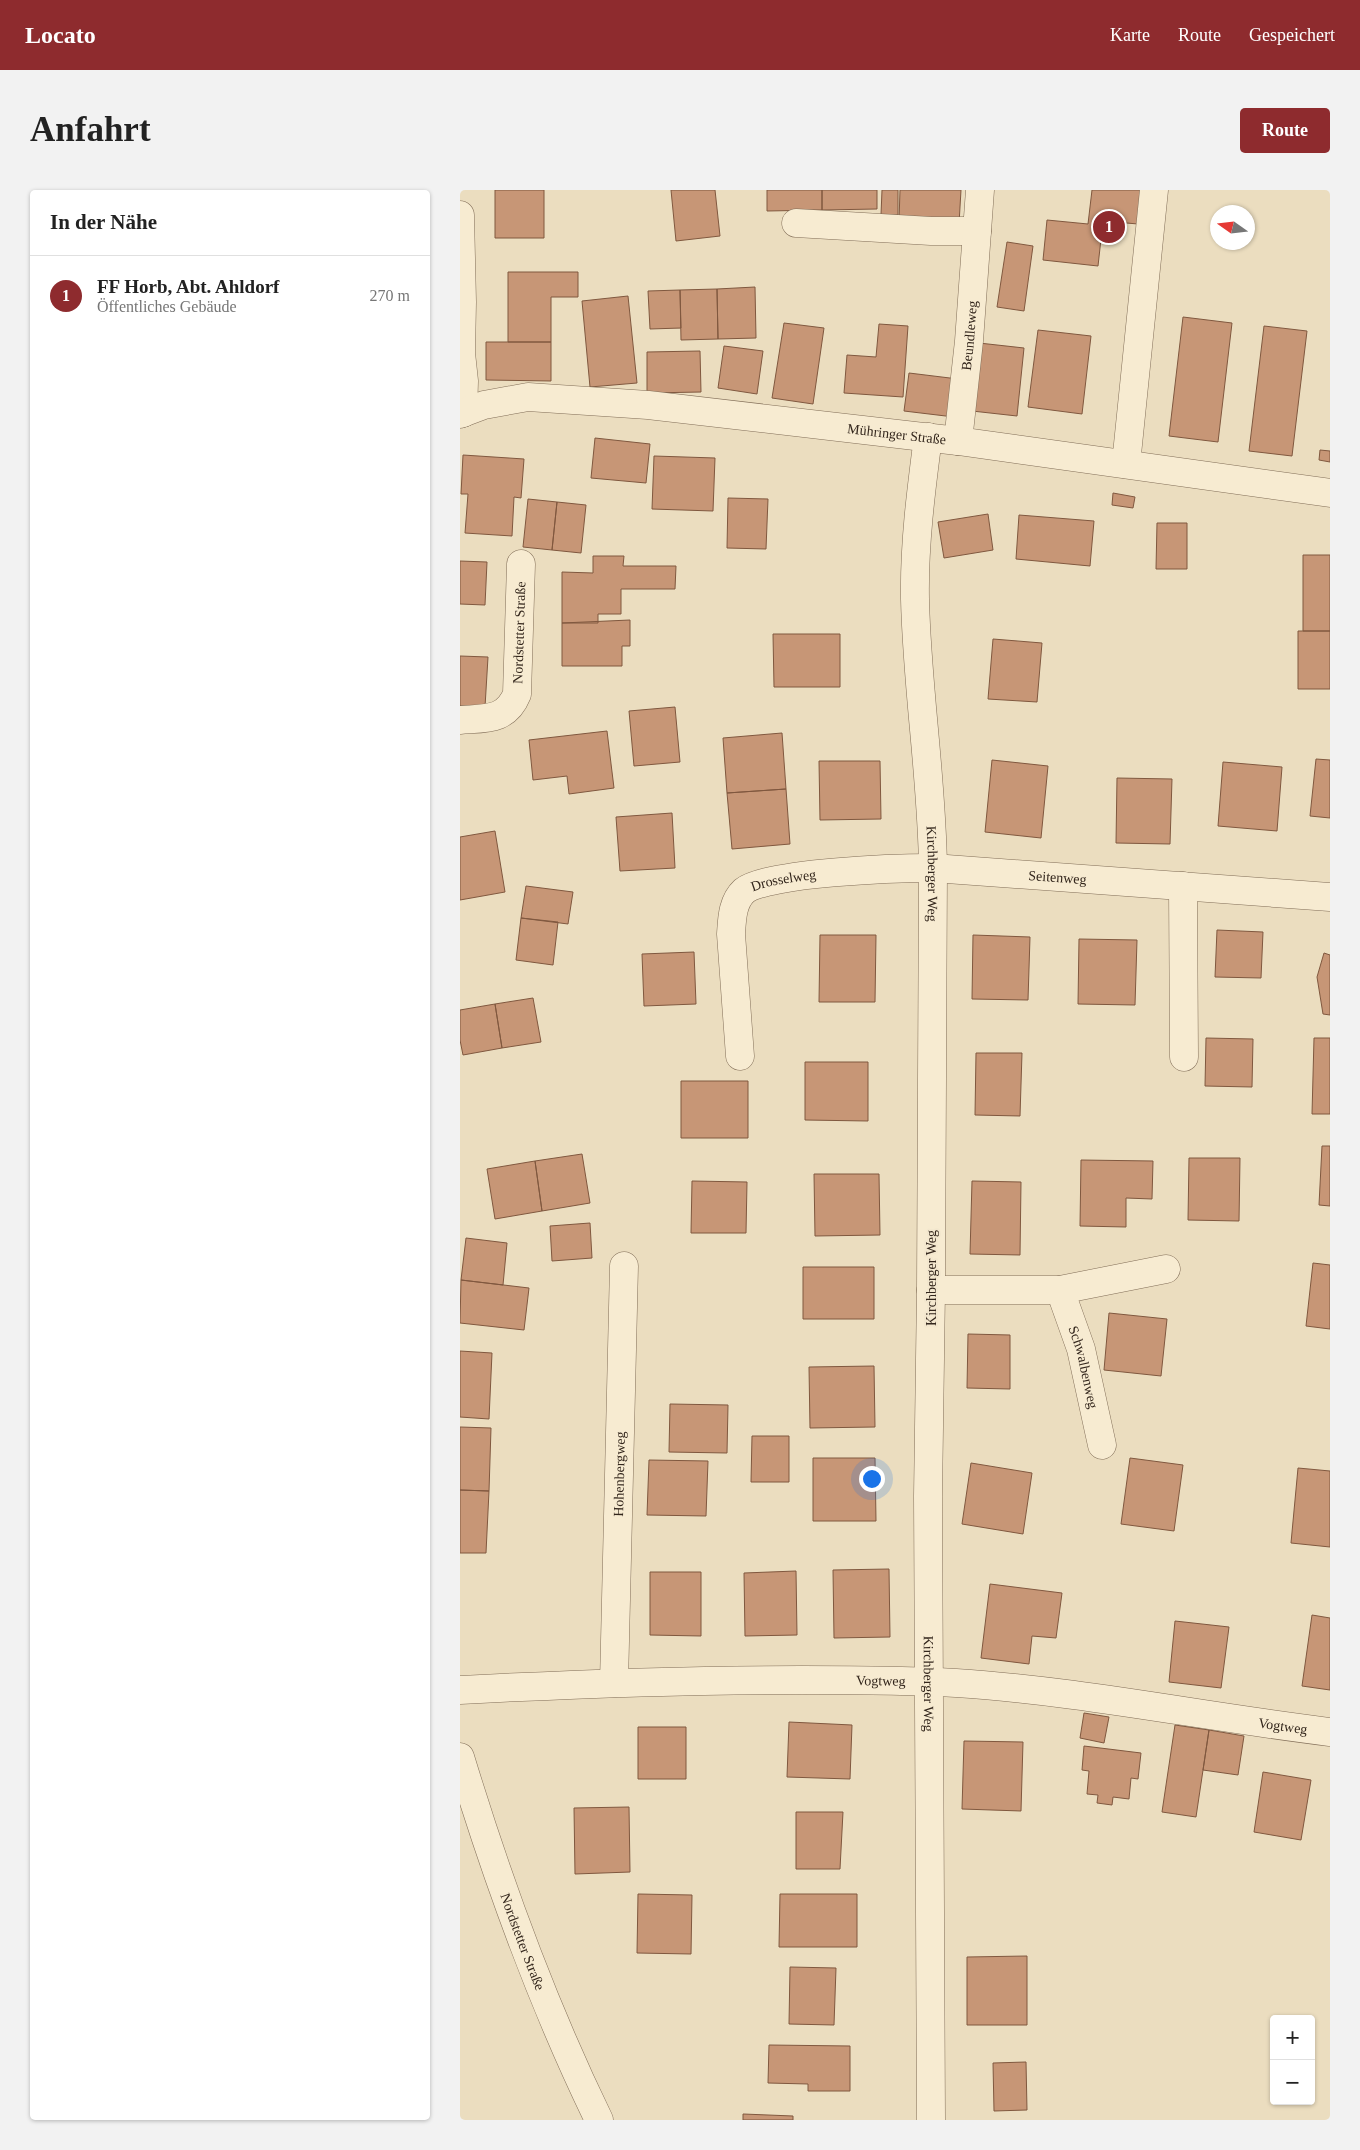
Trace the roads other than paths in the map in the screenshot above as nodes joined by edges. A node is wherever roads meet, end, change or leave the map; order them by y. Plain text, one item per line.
1 (980, 190) edge
2 (1154, 190) edge
3 (460, 215) edge
4 (796, 223) dead end
5 (977, 231) junction
6 (461, 414) edge
7 (928, 437) junction
8 (958, 441) junction
9 (1126, 464) junction
10 (1330, 493) edge
11 (521, 564) dead end
12 (460, 720) edge
13 (933, 868) junction
14 (1183, 886) junction
15 (1330, 897) edge
16 (740, 1056) dead end
17 (1184, 1057) dead end
18 (624, 1266) dead end
19 (1166, 1269) dead end
20 (931, 1290) junction
21 (1060, 1290) junction
22 (1102, 1445) dead end
23 (929, 1682) junction
24 (614, 1683) junction
25 (460, 1690) edge
26 (1330, 1732) edge
27 (460, 1757) edge
28 (599, 2120) edge
29 (931, 2120) edge

1 - 5 street, Beundleweg
2 - 9 street
3 - 6 street
4 - 5 street
5 - 8 street, Beundleweg
6 - 7 street, Mühringer Straße
7 - 8 street, Mühringer Straße
7 - 13 street, Kirchberger Weg
8 - 9 street, Mühringer Straße
9 - 10 street, Mühringer Straße
11 - 12 street, Nordstetter Straße
13 - 14 street, Seitenweg
13 - 16 street, Drosselweg
13 - 20 street, Kirchberger Weg
14 - 15 street, Seitenweg
14 - 17 street
18 - 24 street, Hohenbergweg
19 - 21 street
20 - 21 street
20 - 23 street, Kirchberger Weg
21 - 22 street, Schwalbenweg
23 - 24 street, Vogtweg
23 - 26 street, Vogtweg
23 - 29 street, Kirchberger Weg
24 - 25 street, Vogtweg
27 - 28 street, Nordstetter Straße

